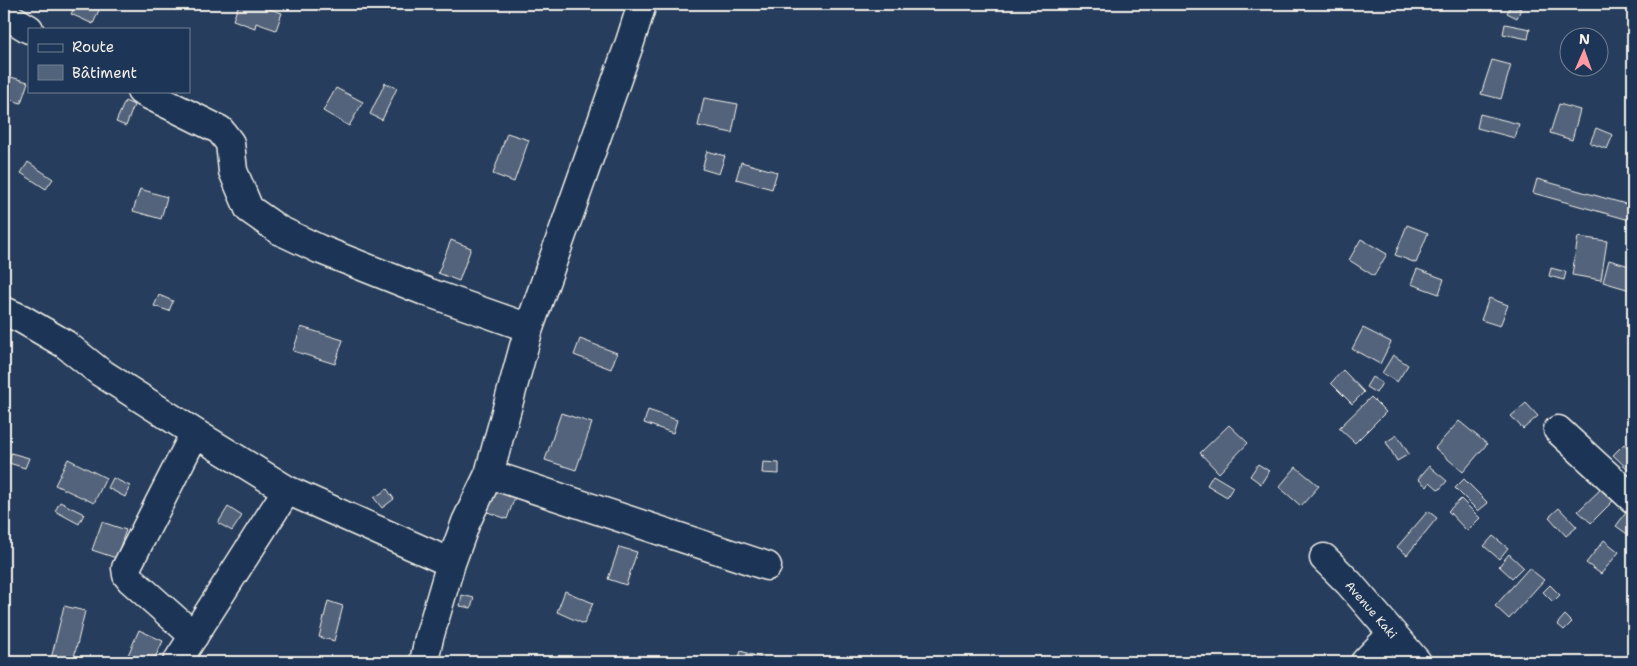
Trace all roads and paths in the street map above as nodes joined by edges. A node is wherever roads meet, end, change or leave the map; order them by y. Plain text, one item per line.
1 (642, 4) edge
2 (4, 14) edge
3 (28, 28) edge
4 (143, 92) edge
5 (4, 311) edge
6 (529, 328) junction
7 (1558, 430) dead end
8 (195, 433) junction
9 (488, 474) junction
10 (287, 490) junction
11 (1633, 499) edge
12 (1324, 558) dead end
13 (451, 563) junction
14 (767, 566) dead end
15 (1392, 634) junction
16 (194, 636) junction
17 (177, 662) edge
18 (424, 662) edge
19 (1365, 662) edge
20 (1417, 662) edge

1 - 6 street
2 - 3 street
4 - 6 street
5 - 8 street
6 - 9 street
7 - 11 street
8 - 10 street
8 - 16 street
9 - 13 street
9 - 14 street
10 - 13 street
10 - 16 street
12 - 15 street, Avenue Kaki
13 - 18 street
15 - 19 street
15 - 20 street, Avenue Kaki
16 - 17 street

